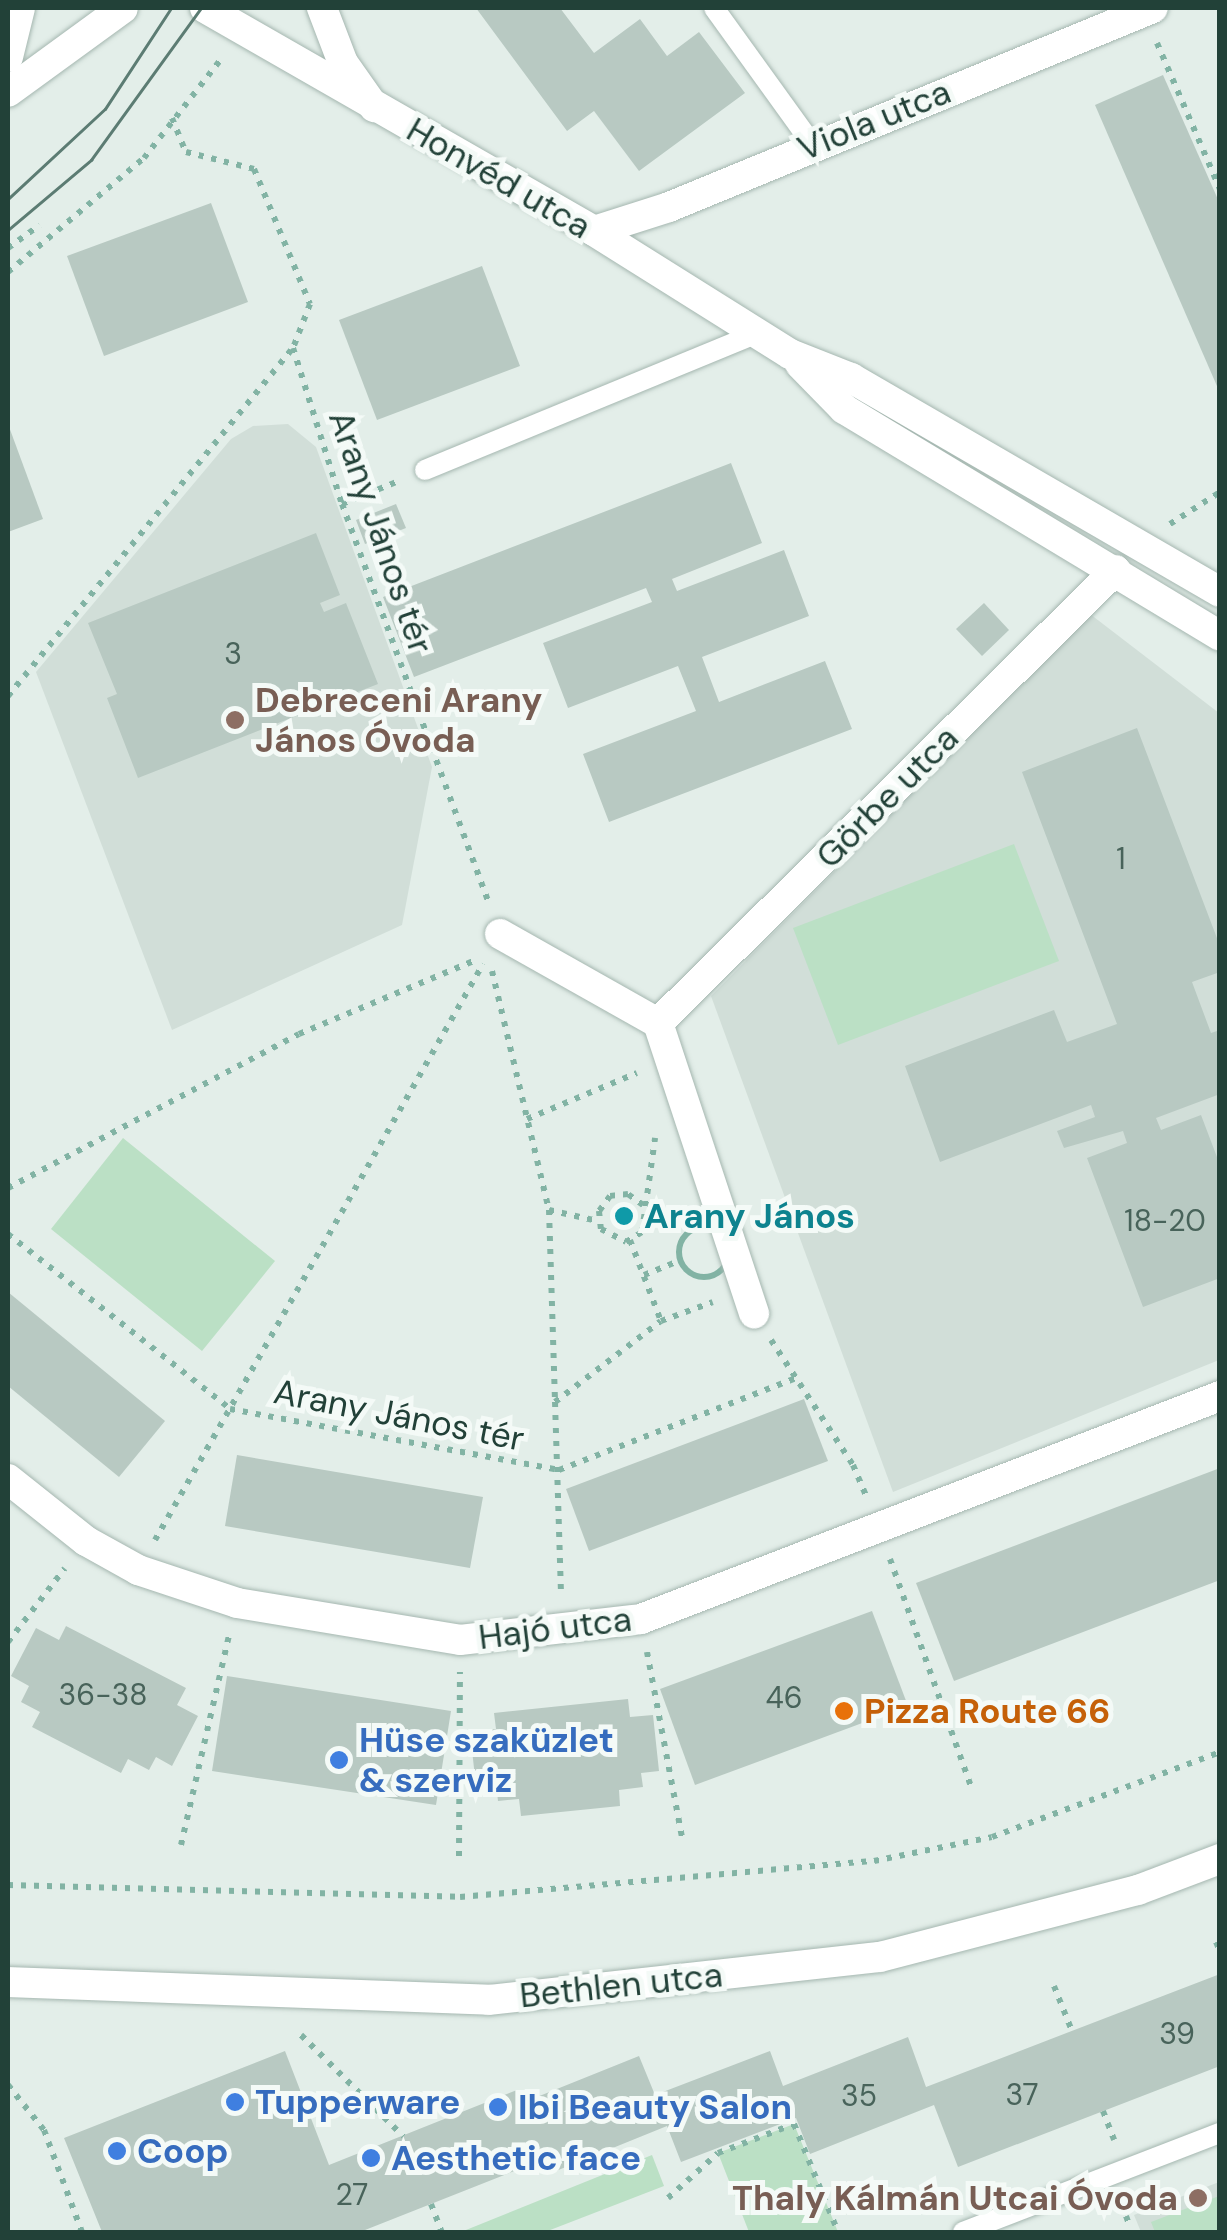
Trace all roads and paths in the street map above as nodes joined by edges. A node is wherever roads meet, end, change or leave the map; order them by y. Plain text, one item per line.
1 (20, 8) edge
2 (123, 8) edge
3 (205, 8) edge
4 (322, 8) edge
5 (714, 8) edge
6 (1148, 10) edge
7 (8, 57) edge
8 (8, 92) edge
9 (184, 101) dead end
10 (374, 107) junction
11 (172, 118) junction
12 (812, 144) junction
13 (1220, 190) edge
14 (40, 225) dead end
15 (594, 231) junction
16 (8, 248) edge
17 (8, 272) edge
18 (755, 334) junction
19 (293, 348) junction
20 (790, 354) junction
21 (425, 470) joint
22 (1220, 492) edge
23 (342, 504) junction
24 (1164, 527) dead end
25 (1116, 570) junction
26 (1220, 592) edge
27 (1220, 636) edge
28 (8, 696) edge
29 (494, 944) junction
30 (658, 1023) junction
31 (670, 1058) junction
32 (527, 1119) junction
33 (657, 1132) dead end
34 (8, 1188) edge
35 (643, 1205) junction
36 (549, 1210) junction
37 (598, 1221) junction
38 (8, 1234) edge
39 (630, 1240) junction
40 (681, 1260) dead end
41 (644, 1275) junction
42 (750, 1302) junction
43 (661, 1321) junction
44 (796, 1378) junction
45 (1220, 1396) edge
46 (554, 1402) junction
47 (230, 1409) junction
48 (559, 1470) junction
49 (8, 1479) edge
50 (868, 1502) dead end
51 (138, 1570) junction
52 (903, 1594) dead end
53 (236, 1603) junction
54 (38, 1604) dead end
55 (641, 1620) junction
56 (562, 1633) junction
57 (460, 1640) junction
58 (8, 1642) edge
59 (1220, 1752) edge
60 (971, 1787) dead end
61 (684, 1843) dead end
62 (181, 1845) dead end
63 (459, 1856) dead end
64 (1220, 1859) edge
65 (8, 1885) edge
66 (1216, 1942) dead end
67 (1220, 1951) edge
68 (8, 1982) edge
69 (1054, 1986) dead end
70 (1072, 2031) dead end
71 (301, 2035) dead end
72 (8, 2085) edge
73 (1220, 2133) edge
74 (403, 2136) dead end
75 (668, 2198) dead end
76 (431, 2204) dead end
77 (1126, 2216) dead end
78 (1130, 2227) dead end
79 (82, 2232) edge
80 (442, 2232) edge
81 (838, 2232) edge
82 (963, 2232) edge

1 - 7 street
2 - 8 street
3 - 10 street, Honvéd utca
4 - 10 street
5 - 12 lane
6 - 12 street, Viola utca
6 - 13 path
9 - 11 path
10 - 15 street, Honvéd utca
11 - 17 path
11 - 19 path
12 - 15 street, Viola utca
14 - 16 path
15 - 18 street, Honvéd utca
18 - 20 street, Honvéd utca
18 - 21 lane
19 - 23 path, Arany János tér
19 - 28 path
20 - 25 street, Honvéd utca
20 - 26 street, Honvéd utca
21 - 23 path
22 - 24 path
23 - 29 path, Arany János tér
25 - 27 street, Honvéd utca
25 - 30 street, Görbe utca
29 - 30 street
29 - 32 path, Arany János tér
29 - 34 path
29 - 47 path, Arany János tér
30 - 31 street
31 - 32 path
31 - 42 street
32 - 36 path, Arany János tér
33 - 35 path
35 - 37 path
35 - 39 path
36 - 37 path
36 - 46 path, Arany János tér
37 - 39 path
38 - 47 path, Arany János tér
39 - 41 path
40 - 41 path
41 - 43 path
42 - 43 path, Arany János tér
42 - 44 path
43 - 46 path, Arany János tér
44 - 48 path, Arany János tér
44 - 50 path
45 - 55 street, Hajó utca
46 - 48 path, Arany János tér
47 - 48 path, Arany János tér
47 - 51 path, Arany János tér
48 - 56 path, Arany János tér
49 - 51 street, Hajó utca
51 - 53 street, Hajó utca
52 - 60 path
53 - 57 street, Hajó utca
53 - 62 path
54 - 58 path
55 - 56 street, Hajó utca
55 - 61 path
56 - 57 street, Hajó utca
57 - 63 path
59 - 65 path
64 - 68 street, Bethlen utca
66 - 67 path
69 - 70 path
71 - 74 path
72 - 79 path
73 - 82 lane
75 - 81 path
76 - 80 path
77 - 78 path

